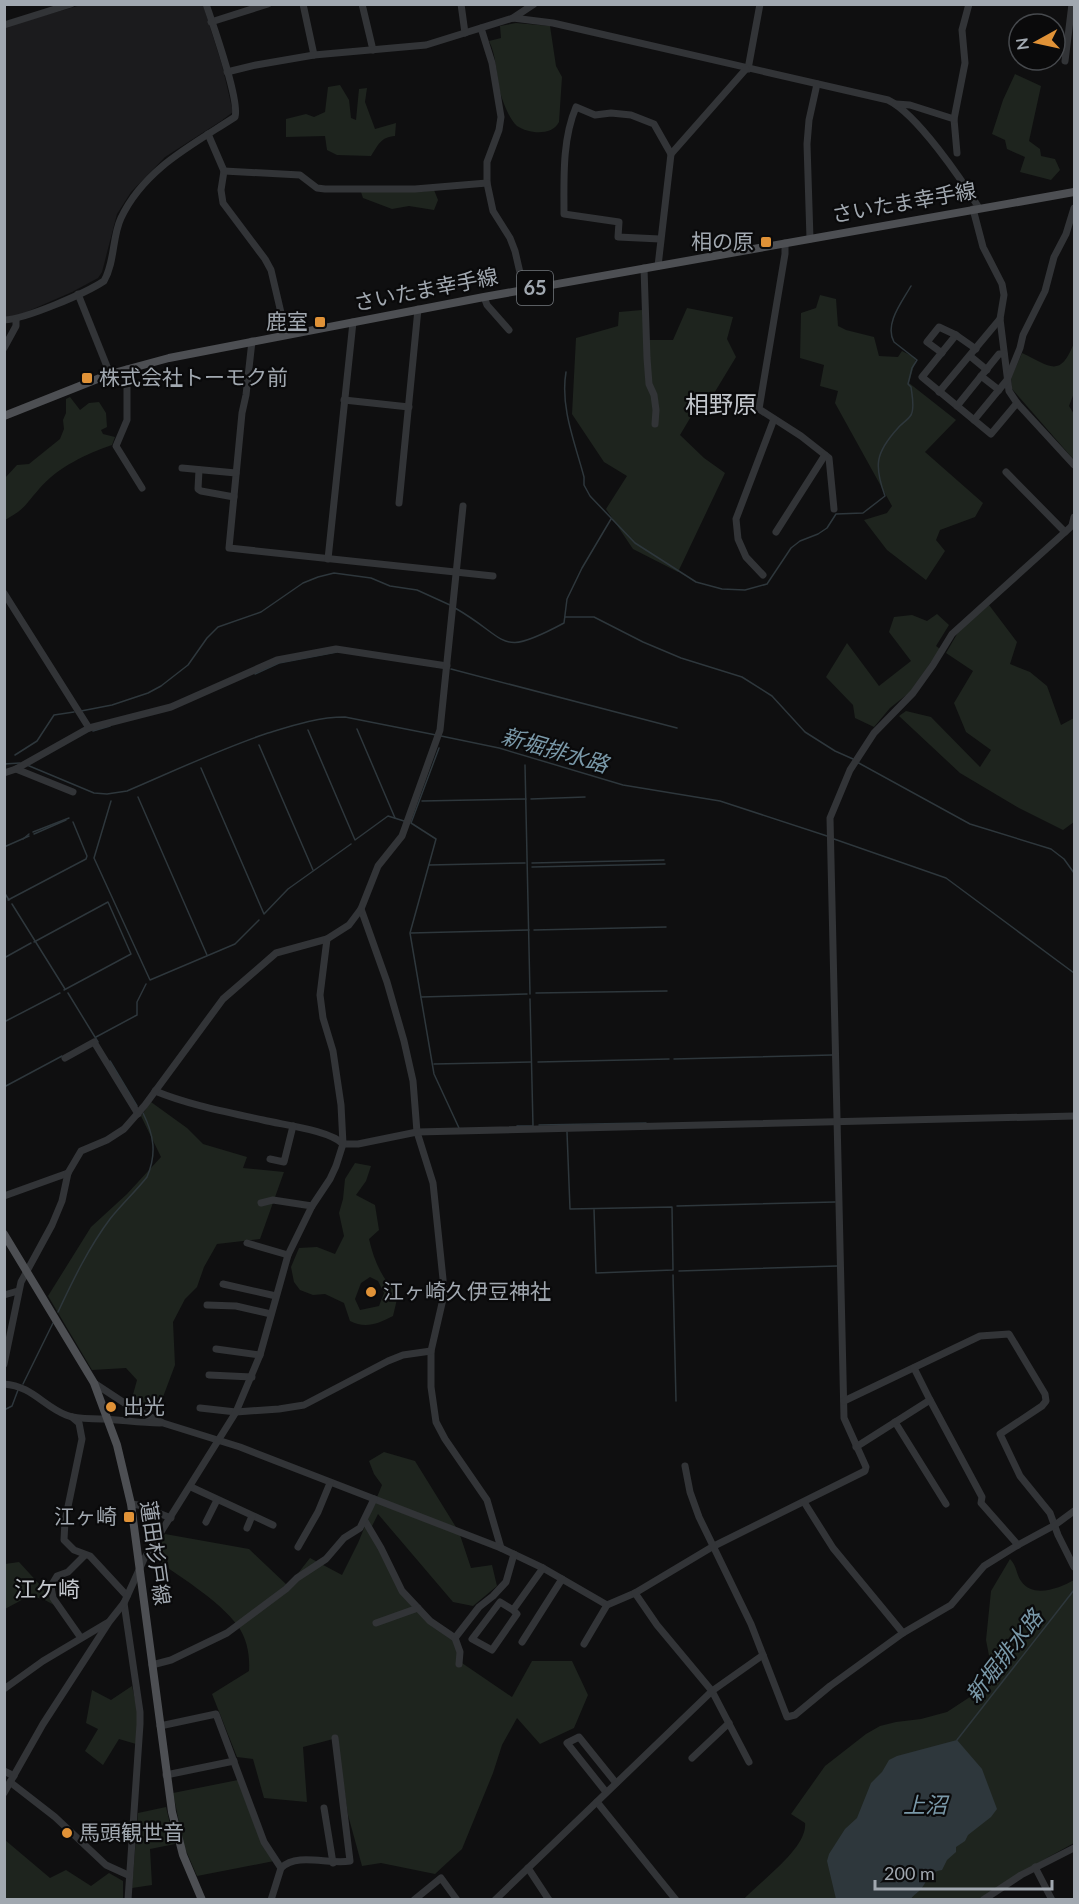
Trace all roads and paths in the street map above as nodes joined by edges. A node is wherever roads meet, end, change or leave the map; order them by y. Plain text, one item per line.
1 (71, 4) edge
2 (206, 4) edge
3 (268, 4) edge
4 (303, 4) edge
5 (362, 4) edge
6 (461, 4) edge
7 (534, 4) edge
8 (760, 4) edge
9 (969, 4) edge
10 (1072, 4) edge
11 (1073, 14) edge
12 (513, 18) junction
13 (212, 22) junction
14 (4, 25) edge
15 (482, 28) junction
16 (465, 33) junction
17 (1067, 48) edge
18 (373, 50) junction
19 (314, 55) junction
20 (747, 69) junction
21 (227, 72) junction
22 (817, 84) junction
23 (896, 105) junction
24 (954, 119) junction
25 (208, 134) junction
26 (957, 153) dead end
27 (671, 154) junction
28 (224, 171) junction
29 (487, 183) junction
30 (1074, 192) edge
31 (1074, 208) edge
32 (976, 209) junction
33 (660, 239) junction
34 (810, 239) junction
35 (784, 243) junction
36 (658, 266) junction
37 (645, 268) junction
38 (524, 290) junction
39 (78, 294) junction
40 (484, 297) junction
41 (418, 309) junction
42 (4, 320) edge
43 (16, 320) junction
44 (1000, 320) junction
45 (353, 322) junction
46 (509, 330) dead end
47 (286, 334) junction
48 (956, 335) junction
49 (252, 341) junction
50 (4, 348) edge
51 (975, 349) junction
52 (942, 353) junction
53 (1004, 354) junction
54 (970, 356) junction
55 (127, 369) junction
56 (987, 370) junction
57 (110, 374) junction
58 (981, 376) junction
59 (1007, 380) junction
60 (999, 390) junction
61 (939, 392) junction
62 (345, 400) junction
63 (1017, 403) junction
64 (957, 406) junction
65 (409, 407) junction
66 (4, 416) edge
67 (774, 419) junction
68 (974, 420) junction
69 (655, 424) dead end
70 (991, 434) junction
71 (999, 441) dead end
72 (825, 455) junction
73 (1074, 465) edge
74 (182, 468) dead end
75 (199, 470) junction
76 (1006, 471) dead end
77 (236, 473) junction
78 (142, 488) dead end
79 (234, 497) junction
80 (399, 502) dead end
81 (463, 506) dead end
82 (834, 509) dead end
83 (1074, 517) edge
84 (1073, 525) edge
85 (776, 532) dead end
86 (1065, 532) junction
87 (328, 559) junction
88 (456, 573) junction
89 (763, 574) dead end
90 (493, 576) dead end
91 (4, 593) edge
92 (447, 666) junction
93 (88, 728) junction
94 (18, 768) junction
95 (4, 773) edge
96 (73, 792) dead end
97 (361, 909) junction
98 (327, 939) junction
99 (65, 1058) dead end
100 (155, 1091) junction
101 (138, 1114) junction
102 (1074, 1116) edge
103 (836, 1121) junction
104 (293, 1126) junction
105 (417, 1132) junction
106 (343, 1144) junction
107 (270, 1159) dead end
108 (68, 1173) junction
109 (4, 1196) edge
110 (261, 1203) dead end
111 (312, 1206) junction
112 (4, 1234) edge
113 (247, 1243) dead end
114 (288, 1255) junction
115 (27, 1271) junction
116 (223, 1284) dead end
117 (18, 1292) junction
118 (4, 1295) edge
119 (276, 1296) junction
120 (207, 1305) dead end
121 (271, 1314) junction
122 (216, 1349) dead end
123 (431, 1351) junction
124 (260, 1355) junction
125 (4, 1364) edge
126 (914, 1368) junction
127 (209, 1375) dead end
128 (252, 1377) junction
129 (94, 1383) junction
130 (4, 1384) edge
131 (930, 1400) junction
132 (843, 1401) junction
133 (200, 1408) dead end
134 (236, 1412) junction
135 (72, 1417) junction
136 (108, 1419) junction
137 (895, 1422) junction
138 (163, 1423) junction
139 (220, 1440) junction
140 (856, 1447) junction
141 (685, 1466) dead end
142 (330, 1483) junction
143 (191, 1487) junction
144 (374, 1499) junction
145 (217, 1500) junction
146 (804, 1502) junction
147 (131, 1503) junction
148 (946, 1504) dead end
149 (1074, 1511) edge
150 (252, 1515) junction
151 (171, 1518) junction
152 (365, 1521) junction
153 (207, 1522) dead end
154 (273, 1525) dead end
155 (1055, 1525) junction
156 (247, 1528) dead end
157 (1018, 1545) junction
158 (298, 1547) dead end
159 (712, 1547) junction
160 (501, 1548) junction
161 (85, 1554) junction
162 (514, 1554) junction
163 (1074, 1567) edge
164 (140, 1568) junction
165 (543, 1568) junction
166 (562, 1579) junction
167 (635, 1593) junction
168 (125, 1600) junction
169 (607, 1605) junction
170 (418, 1608) junction
171 (513, 1610) junction
172 (109, 1622) junction
173 (376, 1623) dead end
174 (903, 1633) junction
175 (81, 1638) junction
176 (455, 1638) junction
177 (522, 1642) dead end
178 (584, 1644) dead end
179 (763, 1655) junction
180 (459, 1664) dead end
181 (152, 1665) junction
182 (4, 1689) edge
183 (712, 1691) junction
184 (729, 1724) junction
185 (160, 1726) junction
186 (335, 1738) dead end
187 (692, 1758) dead end
188 (234, 1761) junction
189 (749, 1762) dead end
190 (4, 1771) edge
191 (166, 1775) junction
192 (12, 1779) junction
193 (616, 1783) junction
194 (606, 1792) junction
195 (4, 1793) edge
196 (597, 1802) junction
197 (324, 1808) dead end
198 (1074, 1848) edge
199 (333, 1863) junction
200 (1035, 1867) junction
201 (281, 1868) junction
202 (528, 1868) junction
203 (128, 1875) junction
204 (1052, 1897) edge
205 (128, 1899) edge
206 (201, 1899) edge
207 (271, 1899) edge
208 (414, 1899) edge
209 (457, 1899) edge
210 (495, 1899) edge
211 (549, 1899) edge
212 (676, 1899) edge
213 (983, 1899) edge
214 (1044, 1899) edge

1 - 14 street
2 - 13 street
3 - 13 street
4 - 19 street
5 - 18 street
6 - 16 street
7 - 12 street
8 - 20 street
9 - 24 street
10 - 11 street
11 - 17 street
12 - 15 street
12 - 20 street
13 - 21 street
15 - 16 street
15 - 29 street
16 - 18 street
18 - 19 street
19 - 21 street
20 - 22 street
20 - 27 street
21 - 25 street
22 - 23 street
22 - 34 street
23 - 24 street
23 - 32 street
24 - 26 street
25 - 28 street
25 - 39 street
27 - 33 street
27 - 33 street
28 - 29 street
28 - 47 street
29 - 38 street
30 - 32 main road, さいたま幸手線 / 65
31 - 59 street
32 - 34 main road, さいたま幸手線 / 65
32 - 44 street
33 - 36 street
34 - 35 main road, さいたま幸手線 / 65
35 - 36 main road, さいたま幸手線 / 65
35 - 67 street
36 - 37 main road, さいたま幸手線 / 65
37 - 38 main road, さいたま幸手線 / 65
37 - 69 street
38 - 40 main road, さいたま幸手線 / 65
39 - 43 street
39 - 57 street
40 - 41 main road, さいたま幸手線 / 65
40 - 46 street
41 - 45 main road, さいたま幸手線 / 65
41 - 65 street
42 - 43 street
43 - 50 street
44 - 51 street
44 - 53 street
45 - 47 main road, さいたま幸手線 / 65
45 - 62 street
47 - 49 main road, さいたま幸手線 / 65
48 - 51 street
48 - 52 street
48 - 52 street
49 - 55 main road, さいたま幸手線 / 65
49 - 77 street
51 - 54 street
52 - 61 street
53 - 56 street
53 - 59 street
54 - 56 street
54 - 61 street
55 - 57 main road, さいたま幸手線 / 65
55 - 78 street
56 - 58 street
57 - 66 main road, さいたま幸手線 / 65
58 - 60 street
58 - 64 street
59 - 60 street
59 - 63 street
60 - 68 street
61 - 64 street
62 - 65 street
62 - 87 street
63 - 70 street
63 - 73 street
64 - 68 street
65 - 80 street
67 - 72 street
67 - 89 street
68 - 70 street
70 - 71 street
72 - 82 street
72 - 85 street
74 - 75 street
75 - 77 street
75 - 79 street
76 - 86 street
77 - 79 street
79 - 87 street
81 - 88 street
83 - 84 street
84 - 86 street
86 - 103 street
87 - 88 street
88 - 90 street
88 - 92 street
91 - 93 street
92 - 93 street
92 - 97 street
93 - 94 street
94 - 95 street
94 - 96 street
97 - 98 street
97 - 105 street
98 - 100 street
98 - 106 street
99 - 101 street
100 - 101 street
100 - 104 street
101 - 108 street
102 - 103 street
103 - 105 street
103 - 132 street
104 - 106 street
104 - 107 street
105 - 106 street
105 - 123 street
106 - 111 street
108 - 109 street
108 - 115 street
110 - 111 street
111 - 114 street
112 - 115 main road, 蓮田杉戸線
113 - 114 street
114 - 119 street
115 - 117 street
115 - 129 main road, 蓮田杉戸線
116 - 119 street
117 - 118 street
117 - 125 street
119 - 121 street
120 - 121 street
121 - 124 street
122 - 124 street
123 - 134 street
123 - 160 street
124 - 128 street
126 - 131 street
126 - 132 street
126 - 155 street
127 - 128 street
128 - 134 street
129 - 136 main road, 蓮田杉戸線
129 - 138 street
130 - 135 street
131 - 137 street
131 - 157 street
132 - 140 street
133 - 134 street
134 - 139 street
135 - 136 street
135 - 161 street
136 - 138 street
136 - 147 main road, 蓮田杉戸線
137 - 140 street
137 - 148 street
138 - 139 street
139 - 142 street
139 - 143 street
140 - 146 street
141 - 159 street
142 - 144 street
142 - 158 street
143 - 145 street
143 - 151 street
144 - 152 street
144 - 160 street
145 - 150 street
145 - 153 street
146 - 159 street
146 - 174 street
147 - 151 street
147 - 164 main road, 蓮田杉戸線
149 - 155 street
150 - 154 street
150 - 156 street
151 - 164 street
152 - 170 street
152 - 181 street
155 - 157 street
155 - 163 street
157 - 174 street
159 - 167 street
159 - 179 street
160 - 162 street
161 - 168 street
161 - 175 street
162 - 165 street
162 - 176 street
164 - 168 street
164 - 181 main road, 蓮田杉戸線
165 - 166 street
165 - 171 street
166 - 169 street
166 - 177 street
167 - 169 street
167 - 183 street
168 - 172 street
168 - 203 street
169 - 178 street
170 - 173 street
170 - 176 street
171 - 171 street
172 - 175 street
172 - 192 street
174 - 179 street
175 - 182 street
176 - 180 street
179 - 183 street
181 - 185 main road, 蓮田杉戸線
183 - 184 street
183 - 193 street
184 - 187 street
184 - 189 street
185 - 188 street
185 - 191 main road, 蓮田杉戸線
186 - 199 street
188 - 191 street
188 - 201 street
190 - 192 street
191 - 206 main road, 蓮田杉戸線
192 - 195 street
192 - 203 street
193 - 194 street
193 - 194 street
194 - 196 street
196 - 202 street
196 - 212 street
197 - 199 street
198 - 200 street
199 - 201 street
200 - 204 street
200 - 213 street
201 - 207 street
202 - 210 street
202 - 211 street
203 - 205 street
204 - 214 street
208 - 209 street

